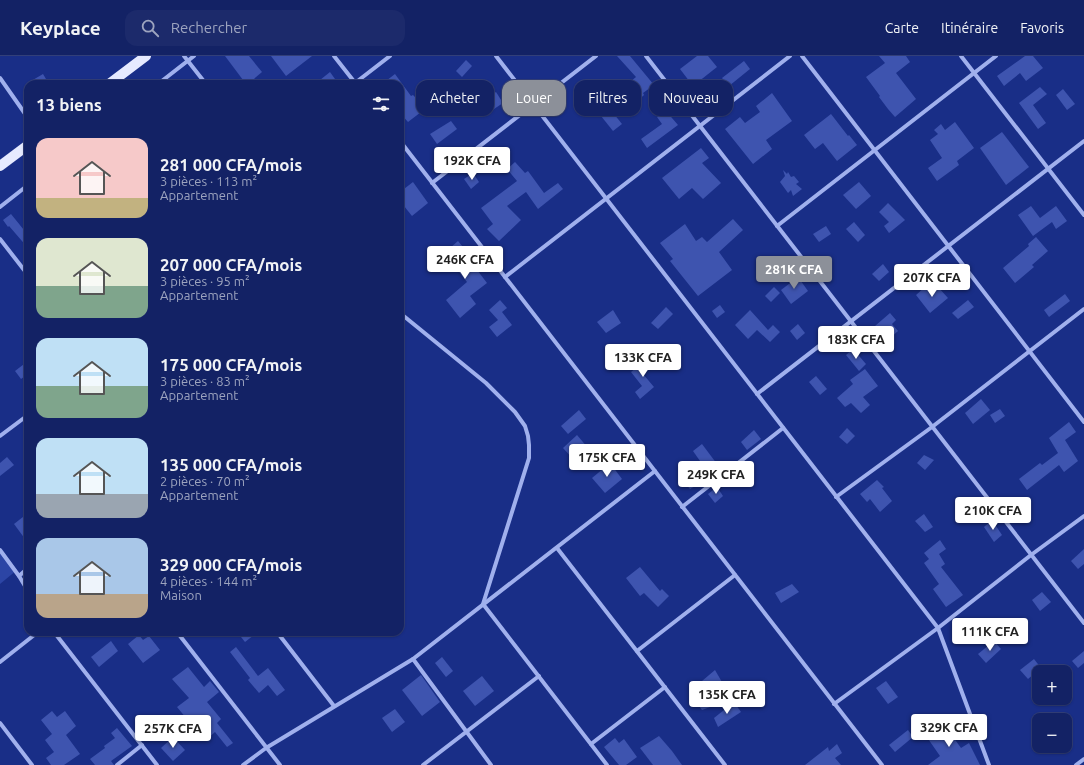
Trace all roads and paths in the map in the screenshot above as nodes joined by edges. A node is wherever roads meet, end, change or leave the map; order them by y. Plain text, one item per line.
1 (146, 56) edge
2 (184, 56) edge
3 (194, 56) edge
4 (334, 56) edge
5 (390, 56) edge
6 (496, 56) edge
7 (596, 56) edge
8 (646, 56) edge
9 (790, 56) edge
10 (802, 56) edge
11 (961, 56) edge
12 (996, 56) edge
13 (188, 61) junction
14 (974, 73) junction
15 (0, 78) edge
16 (114, 80) edge
17 (163, 80) edge
18 (203, 80) edge
19 (353, 80) edge
20 (359, 80) edge
21 (514, 80) edge
22 (564, 80) edge
23 (24, 112) edge
24 (518, 116) edge
25 (542, 116) edge
26 (700, 126) junction
27 (1084, 141) edge
28 (404, 146) edge
29 (24, 148) edge
30 (874, 150) junction
31 (0, 166) edge
32 (1048, 169) junction
33 (432, 183) junction
34 (24, 188) edge
35 (606, 199) junction
36 (0, 207) edge
37 (1084, 215) edge
38 (777, 226) junction
39 (0, 238) edge
40 (948, 246) junction
41 (24, 270) edge
42 (505, 277) junction
43 (1084, 310) edge
44 (404, 316) edge
45 (851, 322) junction
46 (1030, 352) junction
47 (757, 394) junction
48 (24, 417) edge
49 (1084, 422) edge
50 (932, 427) junction
51 (783, 428) junction
52 (0, 436) edge
53 (655, 471) junction
54 (836, 497) junction
55 (682, 507) junction
56 (1084, 516) edge
57 (557, 548) junction
58 (0, 550) edge
59 (1031, 555) junction
60 (24, 572) edge
61 (735, 575) junction
62 (19, 576) junction
63 (24, 584) edge
64 (483, 604) junction
65 (1084, 623) edge
66 (938, 628) junction
67 (33, 636) edge
68 (57, 636) edge
69 (180, 636) edge
70 (280, 636) edge
71 (637, 651) junction
72 (413, 659) junction
73 (0, 662) edge
74 (539, 676) junction
75 (665, 688) junction
76 (834, 704) junction
77 (334, 706) junction
78 (0, 723) edge
79 (466, 731) junction
80 (591, 744) junction
81 (142, 745) junction
82 (266, 748) junction
83 (1084, 759) edge
84 (723, 763) edge
85 (32, 765) edge
86 (117, 765) edge
87 (157, 765) edge
88 (243, 765) edge
89 (280, 765) edge
90 (423, 765) edge
91 (491, 765) edge
92 (608, 765) edge
93 (718, 765) edge
94 (882, 765) edge
95 (989, 765) edge
96 (1076, 765) edge

1 - 16 main road
2 - 13 street
3 - 13 street
4 - 19 street
5 - 20 street
6 - 21 street
7 - 22 street
8 - 26 street
9 - 26 street
10 - 30 street
11 - 14 street
12 - 14 street
13 - 17 street
13 - 18 street
14 - 30 street
14 - 32 street
15 - 23 street
24 - 33 street
25 - 35 street
26 - 35 street
26 - 38 street
27 - 32 street
28 - 33 street
29 - 31 main road
30 - 38 street
30 - 40 street
32 - 37 street
32 - 40 street
33 - 42 street
34 - 36 street
35 - 42 street
35 - 47 street
38 - 45 street
39 - 41 street
40 - 45 street
40 - 46 street
42 - 53 street
43 - 46 street
44 - 64 street
45 - 47 street
45 - 50 street
46 - 49 street
46 - 50 street
47 - 51 street
48 - 52 street
50 - 54 street
50 - 59 street
51 - 54 street
51 - 55 street
53 - 55 street
53 - 57 street
54 - 66 street
55 - 61 street
56 - 59 street
57 - 64 street
57 - 71 street
58 - 62 street
59 - 65 street
59 - 66 street
60 - 62 street
61 - 71 street
61 - 76 street
62 - 63 street
64 - 72 street
64 - 74 street
66 - 76 street
66 - 95 street
67 - 73 street
68 - 81 street
69 - 82 street
70 - 77 street
71 - 75 street
72 - 77 street
72 - 79 street
74 - 79 street
74 - 80 street
75 - 80 street
75 - 84 street
76 - 94 street
77 - 82 street
78 - 85 street
79 - 90 street
79 - 91 street
80 - 92 street
81 - 86 street
81 - 87 street
82 - 88 street
82 - 89 street
83 - 96 street
84 - 93 street

